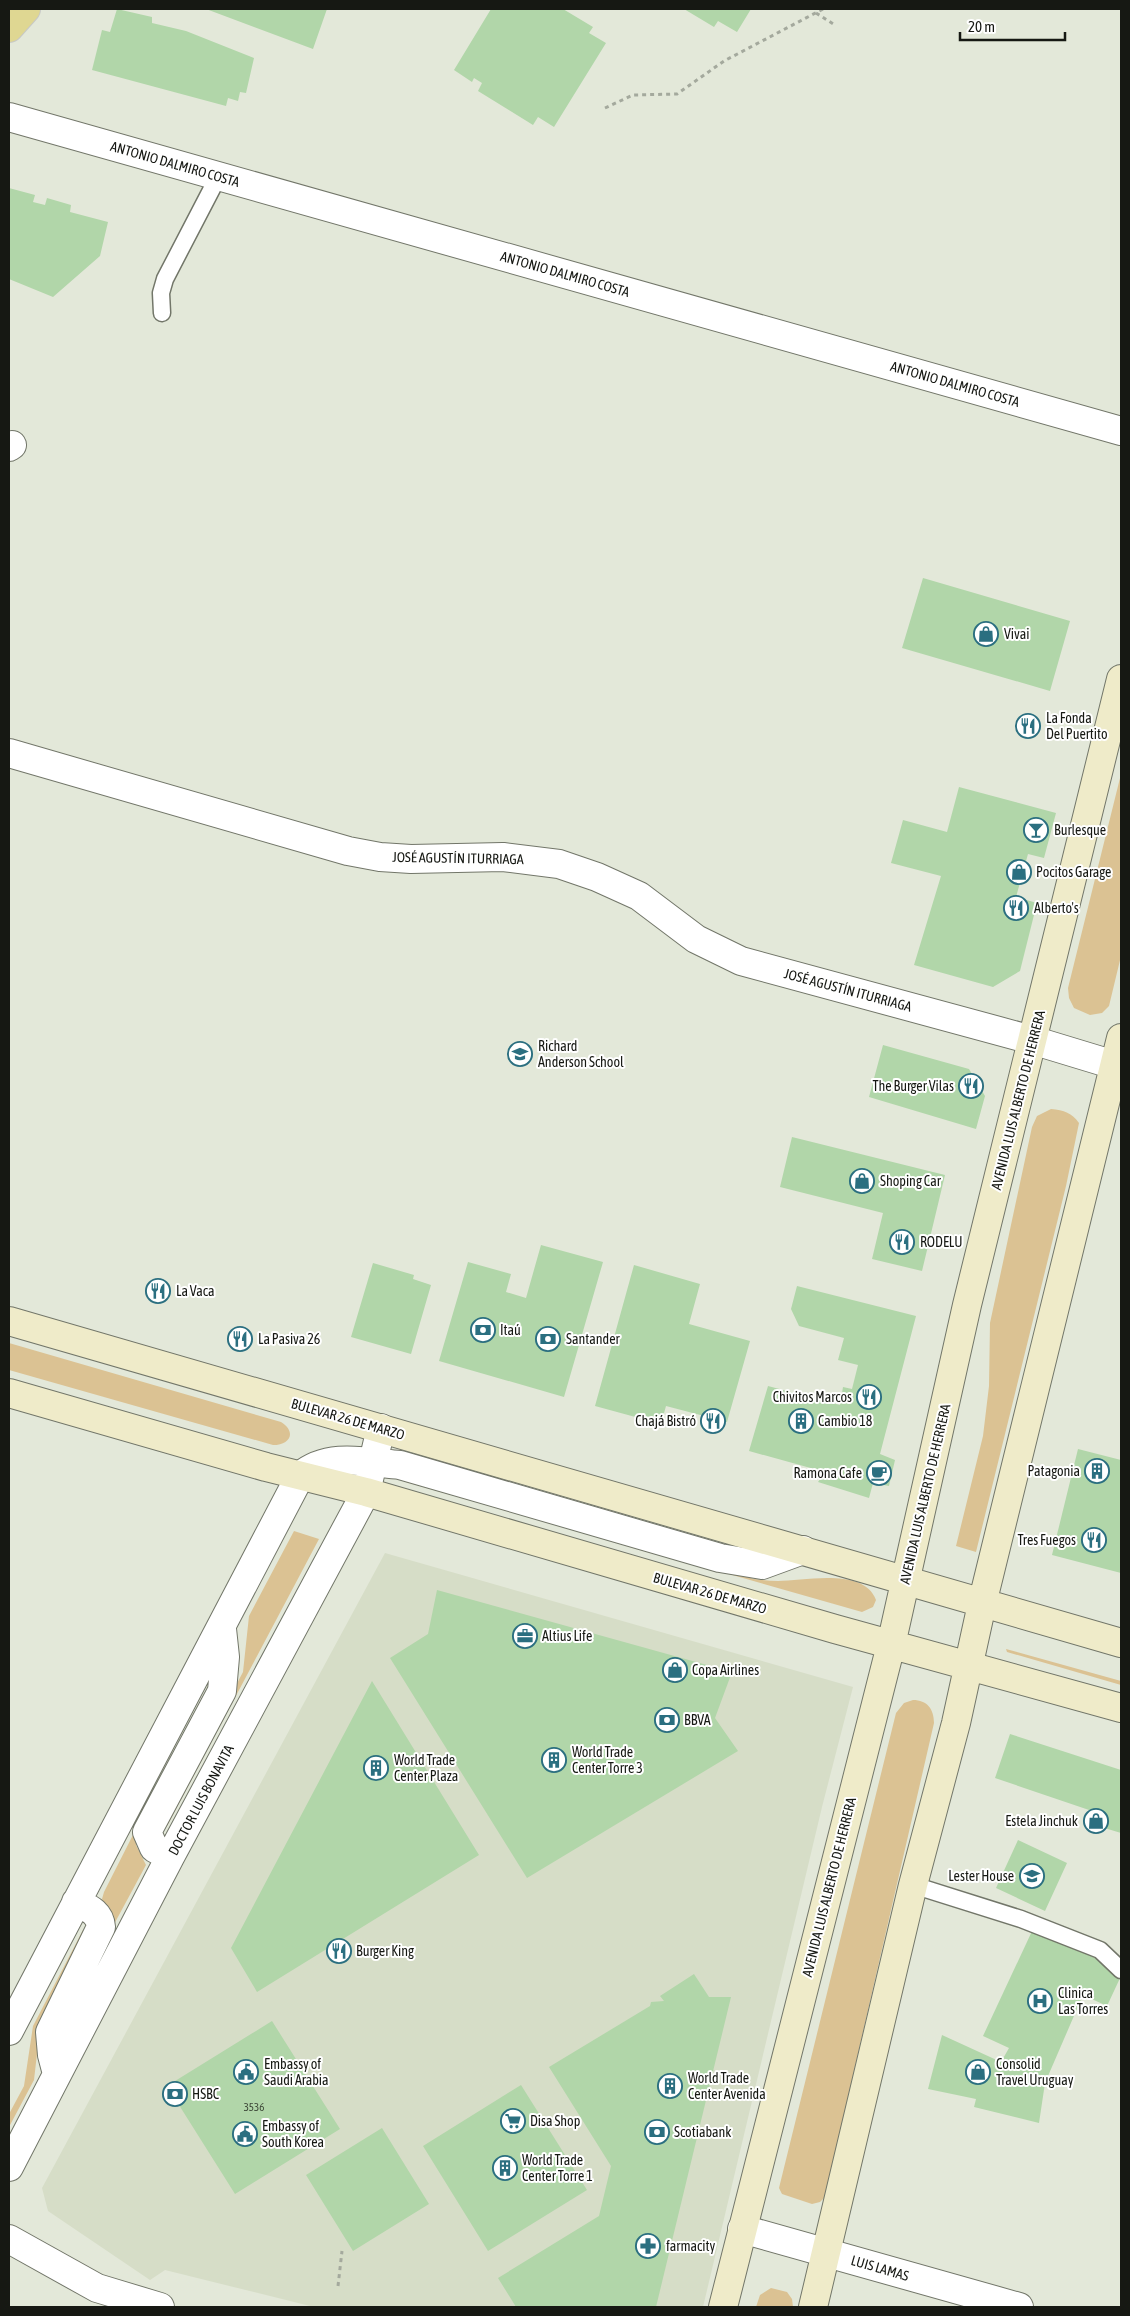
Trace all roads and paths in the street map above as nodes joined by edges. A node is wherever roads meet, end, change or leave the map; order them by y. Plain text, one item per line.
1 (26, 9) edge
2 (823, 9) edge
3 (816, 13) junction
4 (835, 25) dead end
5 (9, 28) edge
6 (605, 108) dead end
7 (9, 117) edge
8 (218, 177) junction
9 (162, 312) dead end
10 (1121, 431) edge
11 (1121, 679) edge
12 (9, 754) edge
13 (1121, 1038) edge
14 (1032, 1040) junction
15 (1118, 1066) edge
16 (9, 1321) edge
17 (9, 1393) edge
18 (381, 1428) junction
19 (373, 1462) junction
20 (300, 1476) junction
21 (366, 1492) junction
22 (803, 1550) junction
23 (906, 1581) junction
24 (982, 1604) junction
25 (222, 1629) junction
26 (1121, 1643) edge
27 (891, 1645) junction
28 (969, 1666) junction
29 (1121, 1708) edge
30 (170, 1857) junction
31 (914, 1885) junction
32 (76, 1902) junction
33 (1121, 1970) edge
34 (9, 2031) edge
35 (57, 2074) junction
36 (9, 2167) edge
37 (742, 2229) junction
38 (9, 2239) edge
39 (342, 2251) dead end
40 (827, 2253) junction
41 (338, 2286) dead end
42 (160, 2307) edge
43 (723, 2307) edge
44 (813, 2307) edge
45 (1019, 2307) edge

1 - 5 main road
2 - 3 path
3 - 4 path
3 - 6 path
7 - 8 street, ANTONIO DALMIRO COSTA
8 - 9 lane
8 - 10 street, ANTONIO DALMIRO COSTA
11 - 14 main road, AVENIDA LUIS ALBERTO DE HERRERA
12 - 14 street, JOSÉ AGUSTÍN ITURRIAGA
13 - 15 main road
14 - 15 street, JOSÉ AGUSTÍN ITURRIAGA
14 - 23 main road, AVENIDA LUIS ALBERTO DE HERRERA
15 - 24 main road
16 - 18 main road, BULEVAR 26 DE MARZO
17 - 20 main road, BULEVAR 26 DE MARZO
18 - 19 street, DOCTOR LUIS BONAVITA
18 - 22 main road, BULEVAR 26 DE MARZO
19 - 20 street
19 - 21 street, DOCTOR LUIS BONAVITA
19 - 22 street
20 - 21 main road, BULEVAR 26 DE MARZO
20 - 25 street
21 - 27 main road, BULEVAR 26 DE MARZO
21 - 30 street, DOCTOR LUIS BONAVITA
22 - 23 main road, BULEVAR 26 DE MARZO
23 - 24 main road, BULEVAR 26 DE MARZO
23 - 27 main road, AVENIDA LUIS ALBERTO DE HERRERA
24 - 26 main road, BULEVAR 26 DE MARZO
24 - 28 main road
25 - 30 street
25 - 32 street
27 - 28 main road, BULEVAR 26 DE MARZO
27 - 37 main road, AVENIDA LUIS ALBERTO DE HERRERA
28 - 29 main road, BULEVAR 26 DE MARZO
28 - 31 main road
30 - 35 street, DOCTOR LUIS BONAVITA
31 - 33 lane
31 - 40 main road
32 - 34 street
32 - 35 street
35 - 36 street, DOCTOR LUIS BONAVITA
37 - 40 street, LUIS LAMAS
37 - 43 main road, AVENIDA LUIS ALBERTO DE HERRERA
38 - 42 street
39 - 41 path
40 - 44 main road
40 - 45 street, LUIS LAMAS

